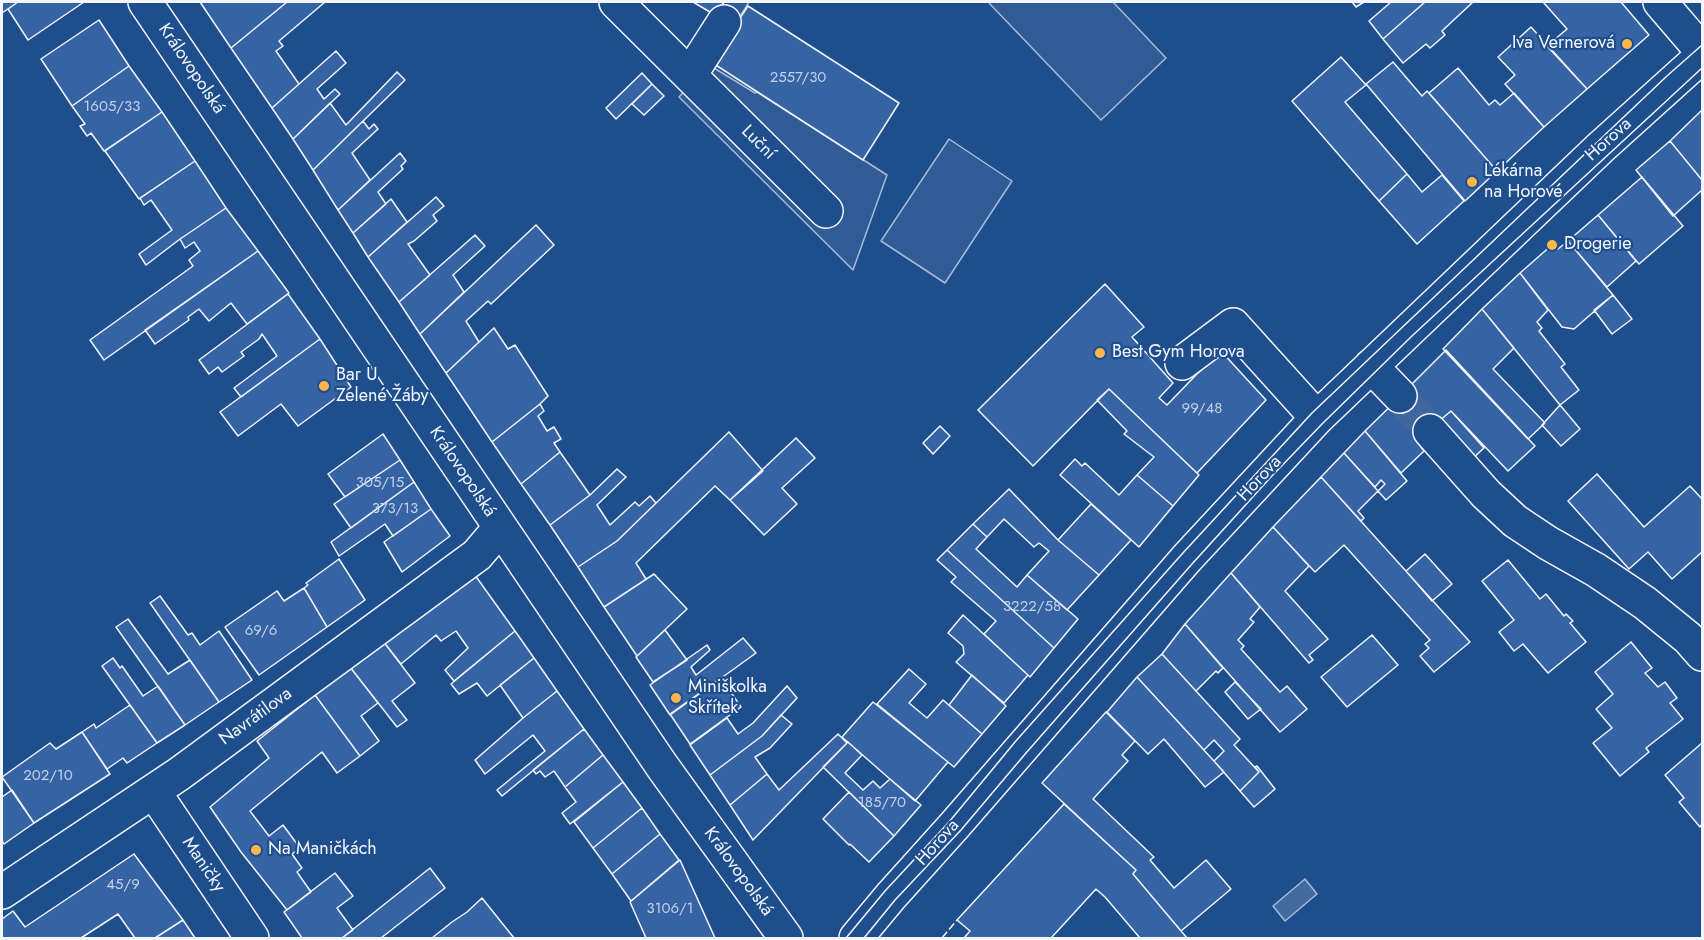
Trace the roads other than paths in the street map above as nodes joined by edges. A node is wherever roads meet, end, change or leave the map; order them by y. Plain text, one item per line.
1 (145, 2) edge
2 (616, 2) edge
3 (1660, 2) edge
4 (724, 22) dead end
5 (1702, 51) edge
6 (1702, 56) edge
7 (690, 75) junction
8 (826, 211) dead end
9 (1182, 363) dead end
10 (1371, 366) junction
11 (1400, 396) tunnel mouth
12 (1317, 418) junction
13 (1430, 431) tunnel mouth
14 (500, 528) junction
15 (1702, 654) edge
16 (154, 792) junction
17 (2, 892) edge
18 (252, 939) edge
19 (786, 939) edge
20 (856, 939) edge

1 - 14 street, Královopolská
2 - 7 street, Luční
3 - 5 street
4 - 7 street
6 - 10 street, Horova
7 - 8 street, Luční
9 - 12 street
10 - 11 street
10 - 12 street, Horova
12 - 20 street, Horova
13 - 15 street
14 - 16 street, Navrátilova
14 - 19 street, Královopolská
16 - 17 street, Navrátilova
16 - 18 street, Maničky

